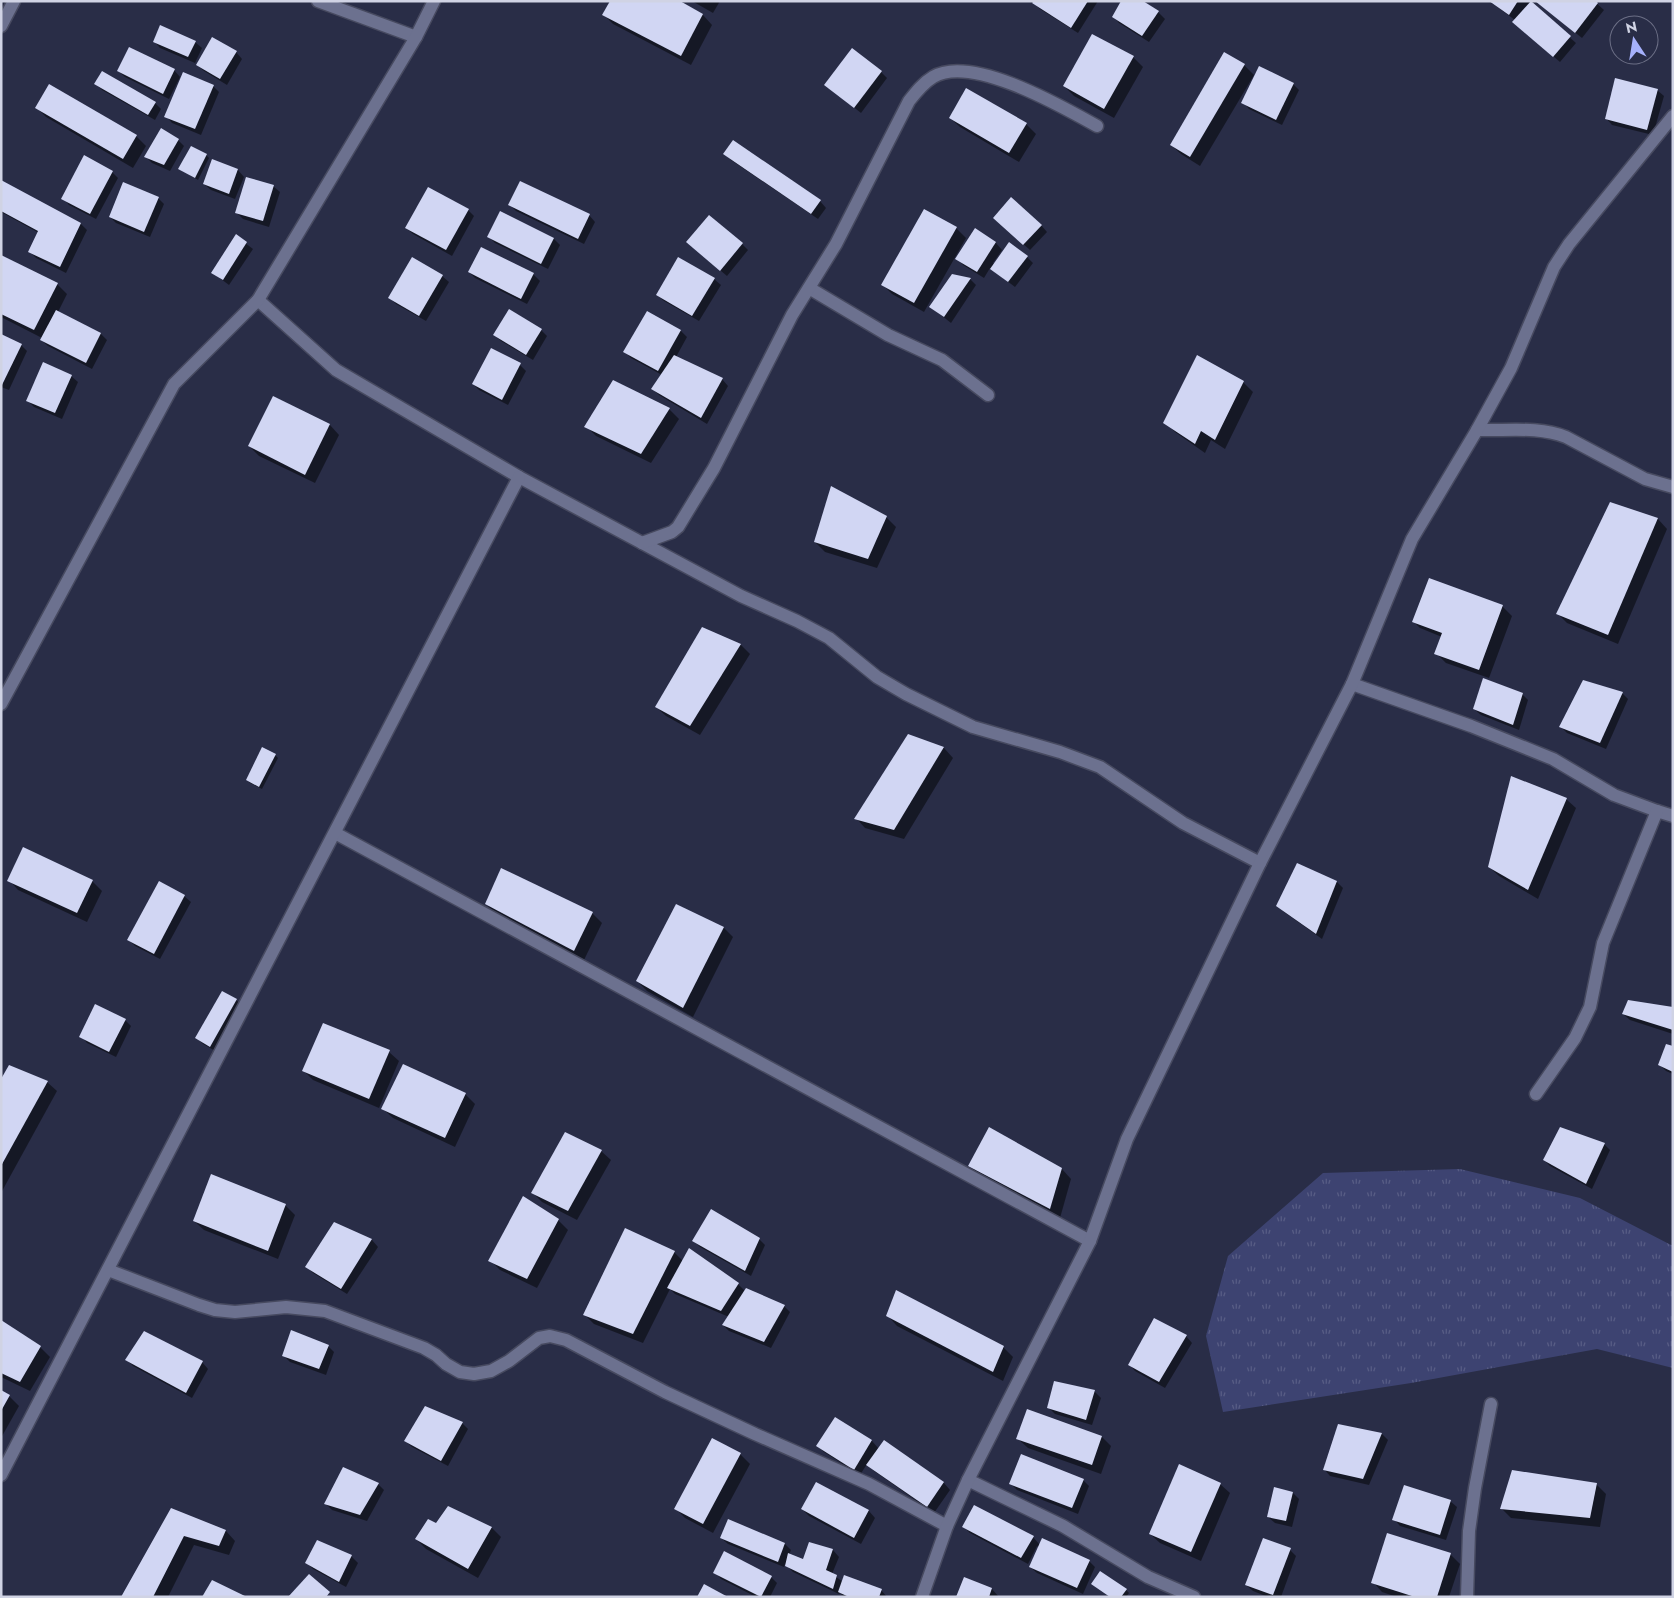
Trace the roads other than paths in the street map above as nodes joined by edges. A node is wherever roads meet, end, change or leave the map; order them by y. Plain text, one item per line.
1 (14, 1) edge
2 (318, 1) edge
3 (434, 1) edge
4 (1, 26) edge
5 (416, 37) junction
6 (1673, 116) edge
7 (1097, 126) dead end
8 (809, 288) junction
9 (258, 300) junction
10 (988, 395) dead end
11 (1477, 430) junction
12 (519, 477) junction
13 (1673, 487) edge
14 (642, 542) junction
15 (1352, 684) junction
16 (1, 704) edge
17 (1657, 811) junction
18 (1673, 816) edge
19 (335, 833) junction
20 (1260, 864) junction
21 (1536, 1094) dead end
22 (1090, 1241) junction
23 (108, 1270) junction
24 (1491, 1404) dead end
25 (1, 1475) edge
26 (968, 1480) junction
27 (946, 1526) junction
28 (922, 1597) edge
29 (1194, 1597) edge
30 (1467, 1597) edge

1 - 4 street
2 - 5 street
3 - 5 street
5 - 9 street
6 - 11 street
7 - 8 street
8 - 10 street
8 - 14 street
9 - 12 street
9 - 16 street
11 - 13 street
11 - 15 street
12 - 14 street
12 - 19 street
14 - 20 street
15 - 17 street
15 - 20 street
17 - 18 street
17 - 21 street
19 - 22 street
19 - 23 street
20 - 22 street
22 - 26 street
23 - 25 street
23 - 27 street
24 - 30 street
26 - 27 street
26 - 29 street
27 - 28 street

